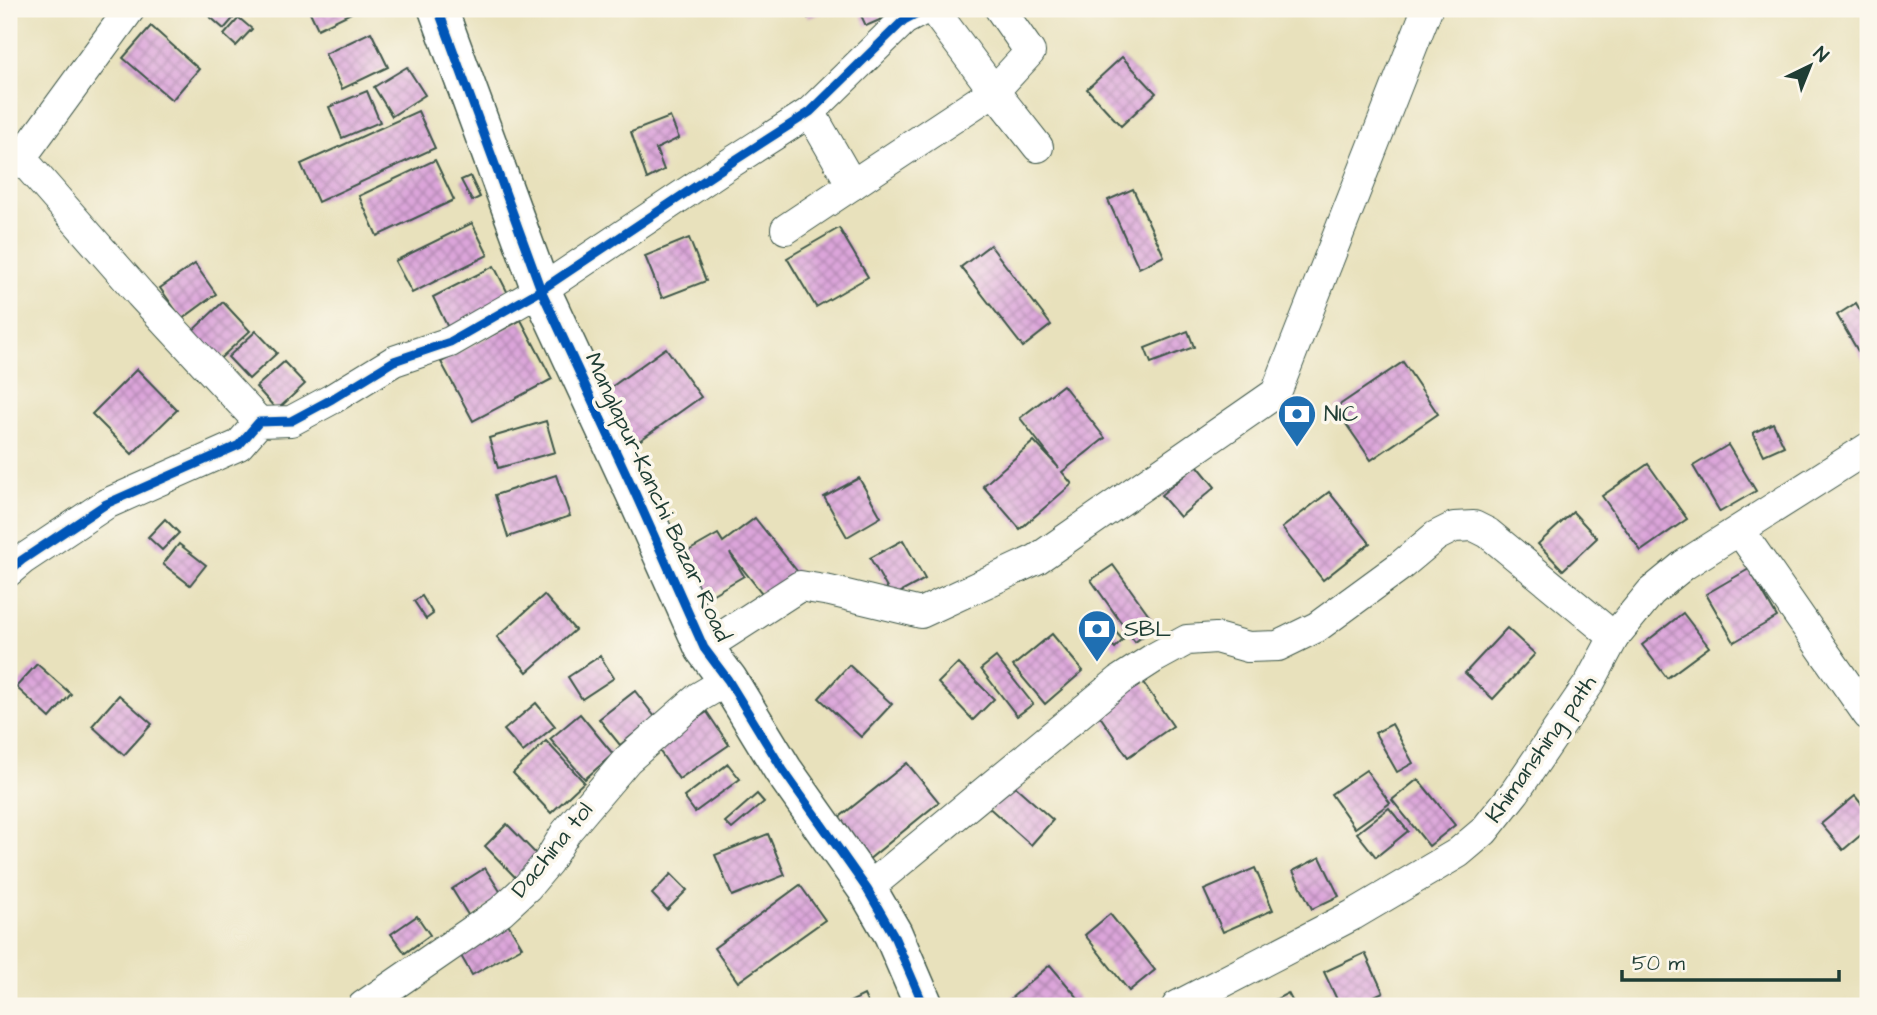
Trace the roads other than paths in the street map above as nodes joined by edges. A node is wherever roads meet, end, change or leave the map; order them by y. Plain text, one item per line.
1 (130, 9) edge
2 (438, 9) edge
3 (925, 9) edge
4 (933, 9) edge
5 (1000, 9) edge
6 (1427, 9) edge
7 (993, 91) junction
8 (810, 112) junction
9 (1038, 147) dead end
10 (852, 185) junction
11 (786, 229) dead end
12 (541, 290) junction
13 (259, 422) junction
14 (1868, 448) edge
15 (1740, 531) junction
16 (9, 571) edge
17 (1614, 637) junction
18 (704, 648) junction
19 (728, 680) junction
20 (1868, 715) edge
21 (867, 889) junction
22 (363, 1006) edge
23 (924, 1006) edge
24 (1177, 1006) edge

1 - 13 street
2 - 12 street, Manglapur-Kanchi Bazar Road
3 - 8 street
4 - 7 street
5 - 7 street
6 - 18 street
7 - 9 street
7 - 10 street
8 - 10 street
8 - 12 street
10 - 11 street
12 - 13 street
12 - 18 street, Manglapur-Kanchi Bazar Road
13 - 16 street
14 - 15 street, Khimanshing path
15 - 17 street, Khimanshing path
15 - 20 street
17 - 21 street
17 - 24 street, Khimanshing path
18 - 19 street, Manglapur-Kanchi Bazar Road
19 - 21 street, Manglapur-Kanchi Bazar Road
19 - 22 street, Dachina tol
21 - 23 street, Manglapur-Kanchi Bazar Road

